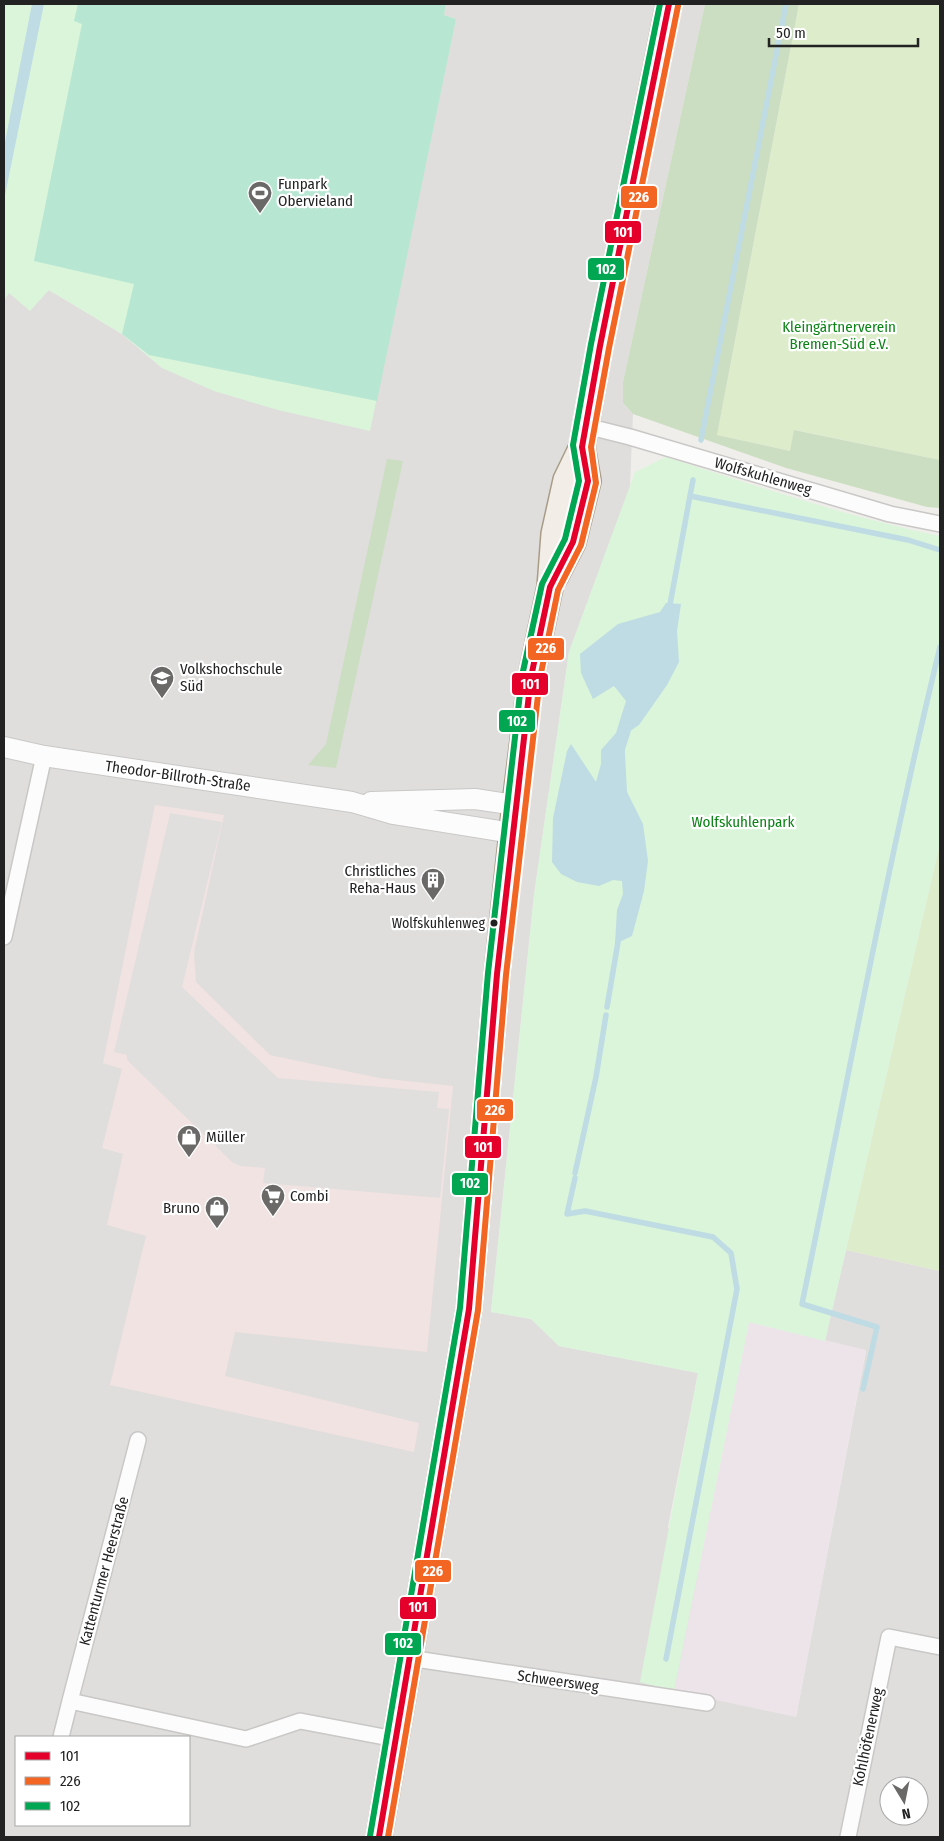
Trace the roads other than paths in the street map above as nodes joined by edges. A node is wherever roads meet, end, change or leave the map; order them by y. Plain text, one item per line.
1 (669, 4) edge
2 (584, 436) junction
3 (940, 524) edge
4 (4, 747) edge
5 (44, 756) junction
6 (352, 802) junction
7 (515, 805) junction
8 (512, 833) junction
9 (4, 937) edge
10 (138, 1440) dead end
11 (940, 1646) edge
12 (409, 1658) junction
13 (70, 1701) junction
14 (707, 1703) dead end
15 (62, 1736) edge
16 (395, 1739) junction
17 (379, 1837) edge
18 (848, 1837) edge

1 - 2 main road
2 - 3 street, Wolfskuhlenweg
2 - 7 main road
4 - 5 street, Theodor-Billroth-Straße
5 - 6 street, Theodor-Billroth-Straße
5 - 9 street
6 - 7 street, Theodor-Billroth-Straße
6 - 8 street, Theodor-Billroth-Straße
7 - 8 main road
8 - 12 main road
10 - 13 street, Kattenturmer Heerstraße
11 - 18 street, Kohlhöfenerweg
12 - 14 street, Schweersweg
12 - 16 main road
13 - 15 street, Kattenturmer Heerstraße
13 - 16 street
16 - 17 main road

